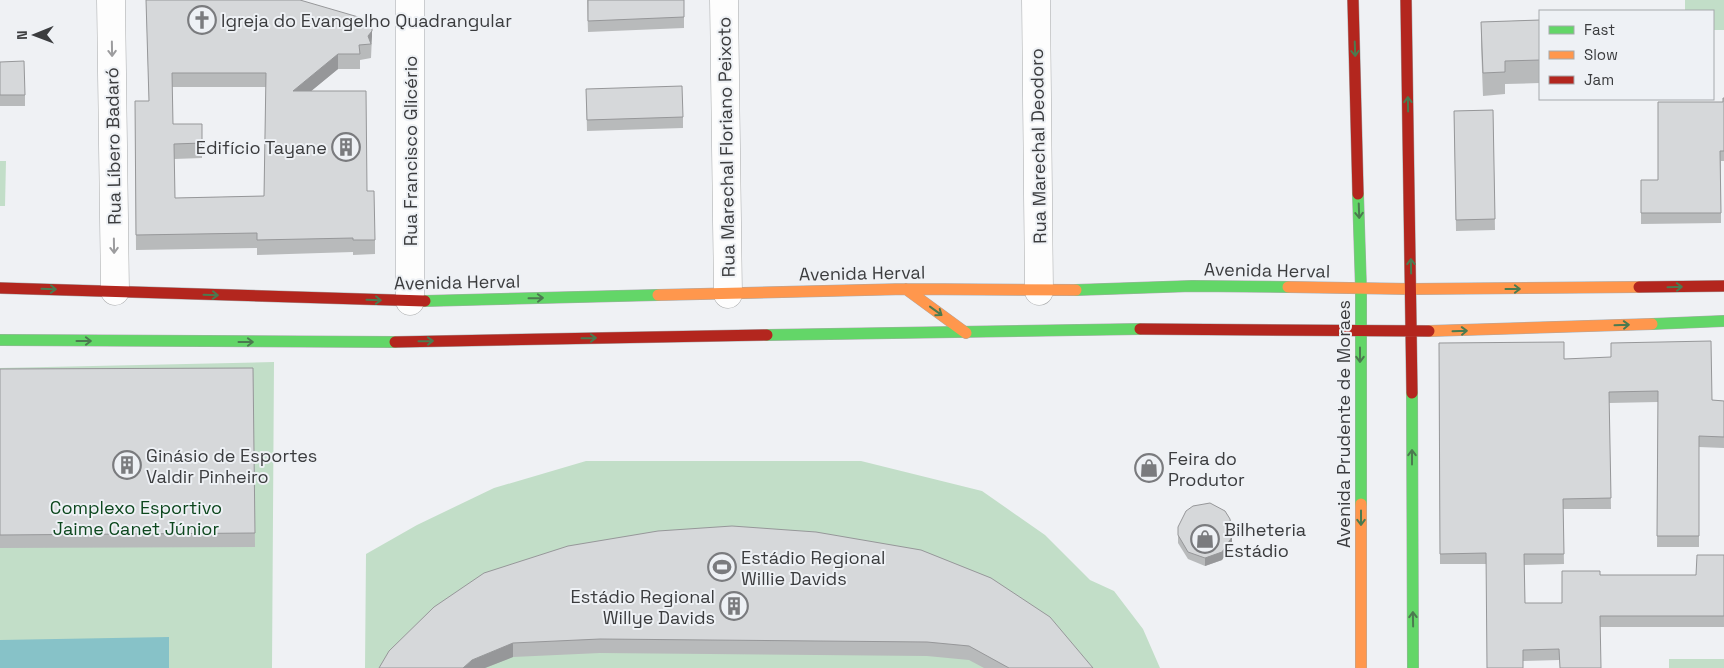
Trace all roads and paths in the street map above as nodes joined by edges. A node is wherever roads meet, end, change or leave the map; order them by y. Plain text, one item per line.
1 (111, 0) edge
2 (410, 0) edge
3 (724, 0) edge
4 (1036, 0) edge
5 (1353, 0) edge
6 (1406, 0) edge
7 (1192, 286) junction
8 (1724, 286) edge
9 (0, 288) edge
10 (1644, 288) junction
11 (906, 289) junction
12 (1361, 289) junction
13 (1411, 289) junction
14 (115, 291) junction
15 (1039, 291) junction
16 (728, 294) junction
17 (667, 295) junction
18 (1176, 298) dead end
19 (410, 301) junction
20 (655, 309) dead end
21 (1154, 317) dead end
22 (1724, 320) edge
23 (1680, 323) junction
24 (642, 324) dead end
25 (1138, 329) junction
26 (1360, 330) junction
27 (966, 332) junction
28 (1411, 332) junction
29 (629, 338) junction
30 (0, 340) edge
31 (1361, 668) edge
32 (1413, 668) edge

1 -> 14 street, Rua Líbero Badaró
2 - 19 street, Rua Francisco Glicério
3 - 16 street, Rua Marechal Floriano Peixoto
4 - 15 street, Rua Marechal Deodoro
5 -> 12 main road, Avenida Prudente de Moraes
13 -> 6 main road
7 - 12 main road, Avenida Herval
7 - 15 main road, Avenida Herval
7 - 18 main road
10 -> 8 main road, Avenida Herval
9 -> 14 main road, Avenida Herval
13 -> 10 main road, Avenida Herval
10 - 23 main road
11 - 15 main road, Avenida Herval
11 - 16 main road, Avenida Herval
11 -> 27 main road
12 - 13 main road, Avenida Herval
12 - 26 main road, Avenida Prudente de Moraes
13 - 28 main road
14 -> 19 main road, Avenida Herval
16 - 17 main road, Avenida Herval
19 -> 17 main road, Avenida Herval
17 - 20 main road
21 - 25 main road
22 - 23 main road
28 -> 23 main road
24 - 29 main road
25 - 26 main road
25 - 27 main road
26 - 28 main road
26 -> 31 main road, Avenida Prudente de Moraes
27 - 29 main road
32 -> 28 main road
30 -> 29 main road

